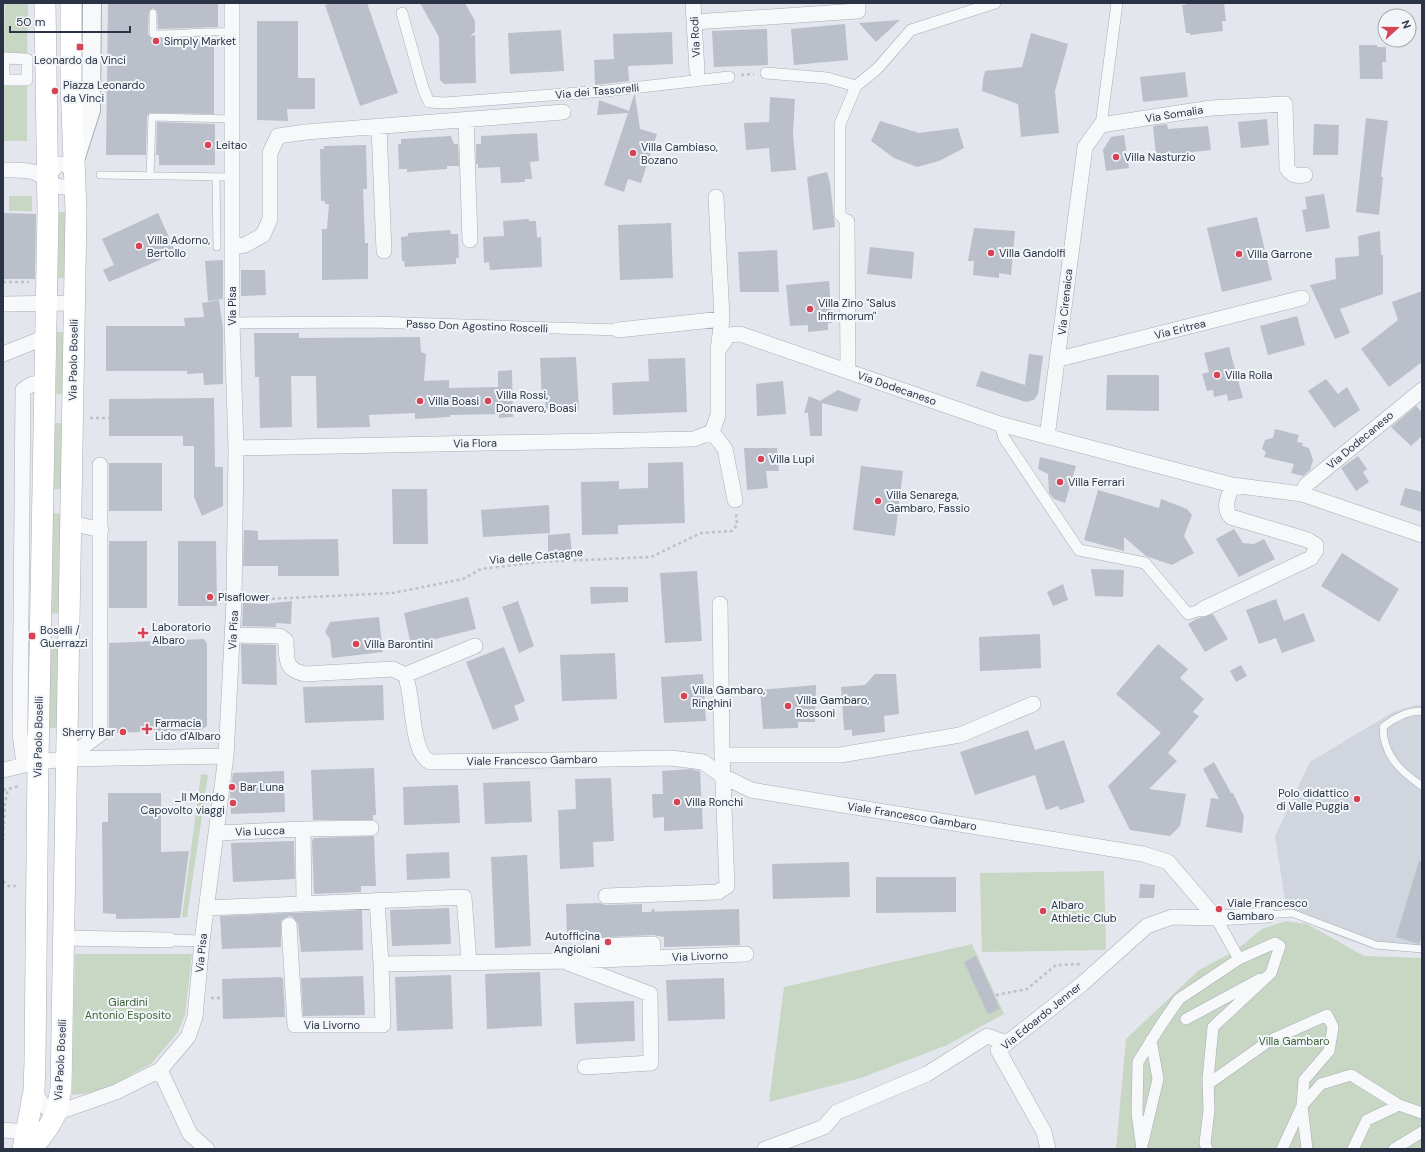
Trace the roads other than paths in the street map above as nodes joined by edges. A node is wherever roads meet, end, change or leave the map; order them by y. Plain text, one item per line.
1 (45, 3) edge
2 (70, 3) edge
3 (92, 3) edge
4 (232, 3) edge
5 (693, 3) edge
6 (858, 3) edge
7 (995, 3) edge
8 (1117, 3) edge
9 (153, 13) dead end
10 (402, 13) dead end
11 (694, 22) junction
12 (232, 32) junction
13 (697, 71) dead end
14 (766, 72) road end
15 (728, 77) road end
16 (856, 86) junction
17 (563, 112) dead end
18 (232, 119) junction
19 (466, 120) junction
20 (1101, 125) junction
21 (378, 126) junction
22 (3, 170) edge
23 (100, 175) dead end
24 (1305, 175) dead end
25 (150, 176) junction
26 (216, 177) junction
27 (233, 177) junction
28 (46, 178) junction
29 (75, 180) junction
30 (716, 197) dead end
31 (847, 222) joint
32 (470, 240) dead end
33 (217, 247) dead end
34 (233, 247) junction
35 (384, 251) dead end
36 (1302, 298) dead end
37 (74, 303) junction
38 (3, 304) edge
39 (47, 304) junction
40 (722, 319) junction
41 (232, 323) junction
42 (618, 330) joint
43 (46, 337) junction
44 (718, 350) junction
45 (3, 354) edge
46 (1059, 359) junction
47 (848, 371) junction
48 (45, 384) junction
49 (1422, 390) edge
50 (1000, 424) junction
51 (712, 432) junction
52 (1047, 437) junction
53 (236, 448) junction
54 (100, 465) dead end
55 (1232, 485) junction
56 (1302, 494) junction
57 (735, 500) road end
58 (71, 523) junction
59 (101, 530) junction
60 (1422, 535) edge
61 (720, 604) dead end
62 (1203, 609) joint
63 (233, 635) junction
64 (475, 646) dead end
65 (405, 675) junction
66 (1033, 704) dead end
67 (1422, 711) edge
68 (722, 755) junction
69 (226, 756) junction
70 (66, 759) junction
71 (31, 764) junction
72 (3, 770) edge
73 (723, 776) junction
74 (1422, 786) edge
75 (371, 828) dead end
76 (303, 829) junction
77 (216, 833) junction
78 (606, 896) dead end
79 (378, 900) junction
80 (304, 903) junction
81 (206, 908) junction
82 (1268, 915) joint
83 (1216, 918) junction
84 (288, 925) dead end
85 (63, 938) junction
86 (169, 940) joint
87 (202, 941) junction
88 (592, 946) dead end
89 (1422, 949) edge
90 (653, 951) junction
91 (746, 954) dead end
92 (1239, 959) junction
93 (469, 961) junction
94 (562, 961) junction
95 (381, 964) junction
96 (1271, 973) junction
97 (1186, 1020) dead end
98 (1151, 1040) junction
99 (1007, 1043) junction
100 (585, 1067) dead end
101 (160, 1070) junction
102 (1208, 1084) junction
103 (34, 1091) junction
104 (1399, 1105) junction
105 (1302, 1106) junction
106 (1422, 1112) edge
107 (56, 1113) junction
108 (3, 1130) edge
109 (1422, 1132) edge
110 (28, 1143) edge
111 (1204, 1147) edge
112 (207, 1149) edge
113 (765, 1149) edge
114 (1048, 1149) edge
115 (1142, 1149) edge
116 (1282, 1149) edge
117 (1307, 1149) edge
118 (1353, 1149) edge
119 (1394, 1149) edge

1 - 28 main road
2 - 29 main road
3 - 29 street
4 - 12 street, Via Pisa
5 - 11 street, Via Rodi
6 - 11 street
7 - 16 street
8 - 20 street
9 - 12 lane
10 - 15 street, Via dei Tassorelli
11 - 13 street, Via Rodi
12 - 18 street, Via Pisa
14 - 16 street
16 - 31 street
17 - 19 street
18 - 25 lane
18 - 27 street, Via Pisa
19 - 21 street
19 - 32 street
20 - 24 street, Via Somalia
20 - 46 street, Via Cirenaica
21 - 34 street
21 - 35 street
22 - 28 street
23 - 25 lane
25 - 26 lane
26 - 27 lane
26 - 33 lane
27 - 34 street, Via Pisa
28 - 29 street
28 - 29 street
28 - 39 main road, Via Paolo Boselli
29 - 37 main road, Via Paolo Boselli
30 - 40 street
31 - 47 street
34 - 41 street, Via Pisa
36 - 46 street, Via Eritrea
37 - 39 street
37 - 58 main road, Via Paolo Boselli
38 - 39 street
39 - 43 main road, Via Paolo Boselli
40 - 42 street, Passo Don Agostino Roscelli
40 - 44 street
41 - 42 street, Passo Don Agostino Roscelli
41 - 53 street, Via Pisa
43 - 45 street
43 - 48 main road, Via Paolo Boselli
44 - 47 street, Via Dodecaneso
44 - 51 street
46 - 52 street, Via Cirenaica
47 - 50 street, Via Dodecaneso
48 - 71 main road, Via Paolo Boselli
48 - 71 street, Via Paolo Boselli
49 - 56 street, Via Dodecaneso
50 - 52 street, Via Dodecaneso
50 - 62 street
51 - 53 street, Via Flora
51 - 57 street
52 - 55 street, Via Dodecaneso
53 - 63 street, Via Pisa
54 - 59 street
55 - 56 street, Via Dodecaneso
55 - 62 street
56 - 60 street, Via Dodecaneso
58 - 59 street
58 - 70 main road, Via Paolo Boselli
59 - 70 street
61 - 68 street
63 - 65 street
63 - 69 street, Via Pisa
64 - 65 street
65 - 73 street, Viale Francesco Gambaro
66 - 68 street
67 - 74 lane
68 - 73 street
69 - 70 street
69 - 77 street, Via Pisa
70 - 71 street
70 - 85 main road, Via Paolo Boselli
71 - 72 street
71 - 103 main road, Via Paolo Boselli
73 - 78 street
73 - 83 street, Viale Francesco Gambaro
75 - 76 street, Via Lucca
76 - 77 street, Via Lucca
76 - 80 street
77 - 81 street, Via Pisa
79 - 80 street
79 - 93 street
79 - 95 street, Via Livorno
80 - 81 street
81 - 87 street, Via Pisa
82 - 83 street
82 - 89 lane
83 - 92 street
83 - 99 street, Via Edoardo Jenner
84 - 95 street, Via Livorno
85 - 86 street
85 - 107 main road, Via Paolo Boselli
86 - 87 street
87 - 101 street, Via Pisa
88 - 90 street, Via Livorno
90 - 91 street, Via Livorno
90 - 94 street, Via Livorno
92 - 96 street
92 - 98 street
93 - 94 street, Via Livorno
93 - 95 street, Via Livorno
94 - 100 street, Via Livorno
96 - 97 street
96 - 102 street
98 - 115 street
98 - 115 street
99 - 113 street
99 - 114 street, Via Edoardo Jenner
101 - 107 street, Via Pisa
101 - 112 street
102 - 105 street
102 - 111 street
103 - 107 street, Via Paolo Boselli
103 - 110 main road, Via Paolo Boselli
104 - 105 street
104 - 106 street
104 - 118 street
105 - 116 street
105 - 117 street
107 - 110 main road
108 - 110 street
109 - 119 street

